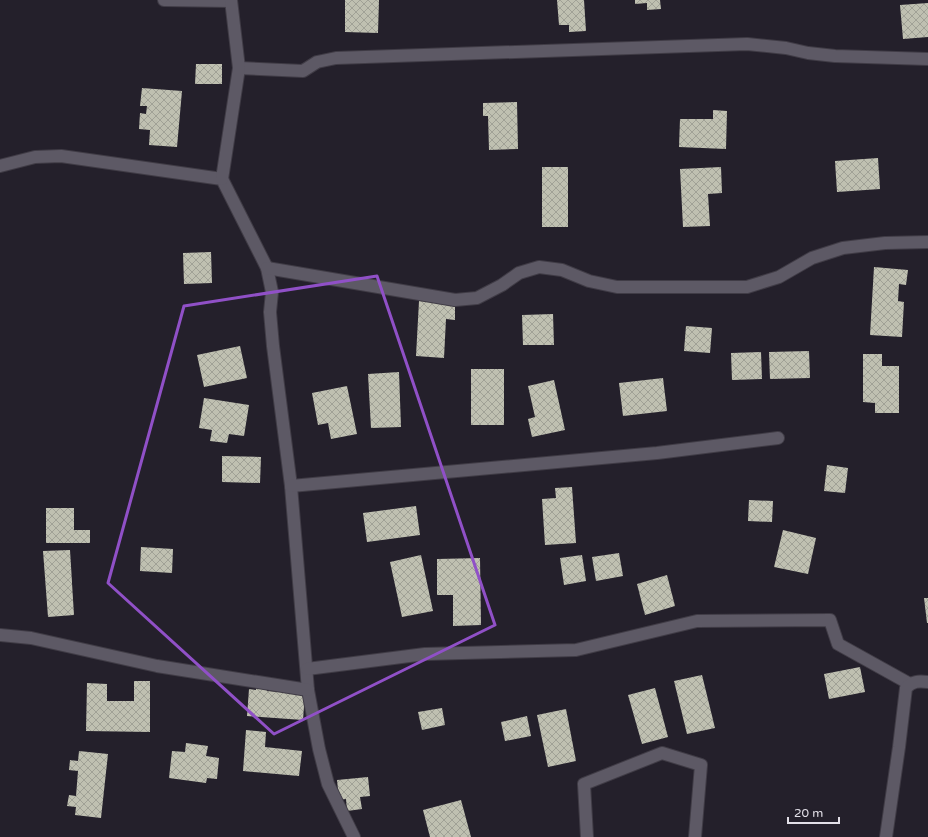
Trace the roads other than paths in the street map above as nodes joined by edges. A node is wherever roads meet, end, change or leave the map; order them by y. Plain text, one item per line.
1 (164, 0) edge
2 (231, 1) edge
3 (928, 59) edge
4 (239, 68) junction
5 (0, 166) edge
6 (222, 179) junction
7 (928, 242) edge
8 (267, 268) junction
9 (778, 438) dead end
10 (292, 486) junction
11 (0, 635) edge
12 (306, 669) junction
13 (928, 682) edge
14 (910, 684) junction
15 (308, 690) junction
16 (354, 837) edge
17 (587, 837) edge
18 (695, 837) edge
19 (886, 837) edge

1 - 2 street
2 - 4 street
3 - 4 street
4 - 6 street
5 - 6 street
6 - 8 street
7 - 8 street
8 - 10 street
9 - 10 street
10 - 12 street
11 - 15 street
12 - 14 street
12 - 15 street
13 - 14 street
14 - 19 street
15 - 16 street
17 - 18 street

